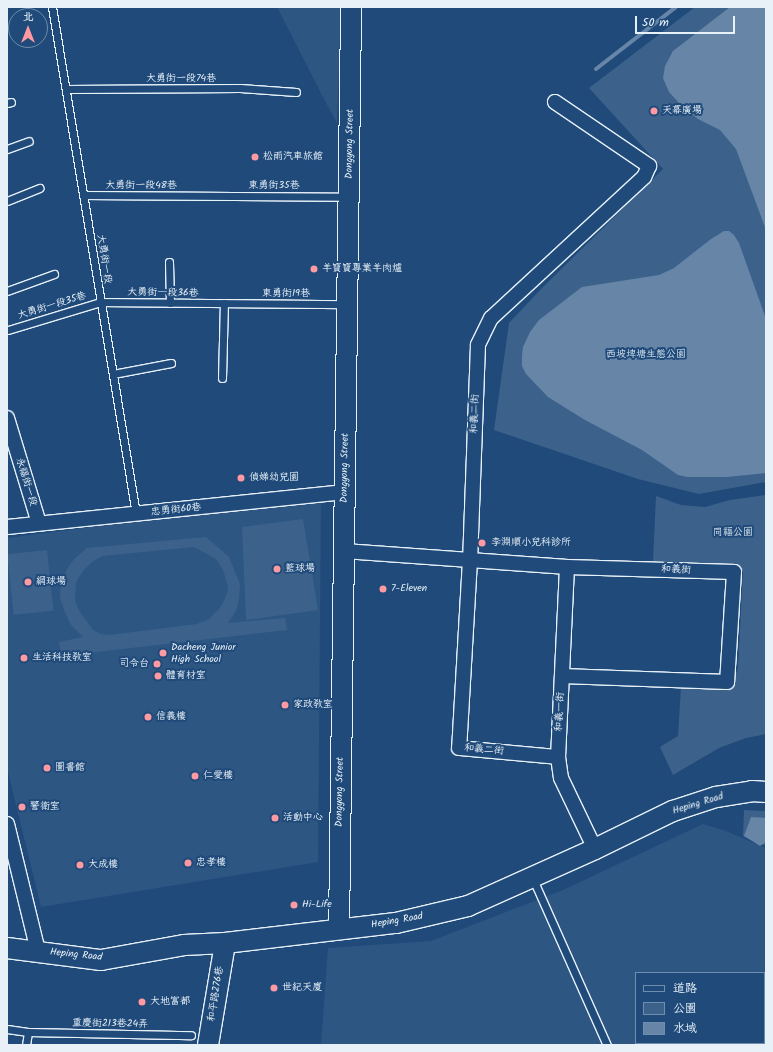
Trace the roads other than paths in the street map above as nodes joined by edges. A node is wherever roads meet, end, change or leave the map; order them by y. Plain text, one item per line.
1 (52, 7) edge
2 (351, 7) edge
3 (66, 89) junction
4 (296, 92) dead end
5 (555, 102) dead end
6 (29, 141) dead end
7 (7, 149) edge
8 (40, 188) dead end
9 (84, 196) junction
10 (199, 196) joint
11 (349, 197) junction
12 (7, 201) edge
13 (169, 262) dead end
14 (54, 274) dead end
15 (7, 291) edge
16 (101, 302) junction
17 (170, 303) junction
18 (224, 303) junction
19 (348, 304) junction
20 (8, 330) dead end
21 (170, 363) dead end
22 (113, 374) junction
23 (222, 378) dead end
24 (7, 418) edge
25 (345, 492) junction
26 (136, 514) junction
27 (39, 523) junction
28 (7, 527) edge
29 (344, 551) junction
30 (470, 560) junction
31 (567, 567) junction
32 (562, 676) junction
33 (558, 757) junction
34 (766, 792) edge
35 (7, 824) edge
36 (596, 849) junction
37 (532, 877) junction
38 (339, 929) junction
39 (225, 943) junction
40 (7, 948) edge
41 (38, 951) junction
42 (7, 1029) edge
43 (28, 1032) junction
44 (199, 1040) edge
45 (26, 1045) edge
46 (607, 1045) edge

1 - 3 lane, 大勇街一段
2 - 11 street, Dongyong Street
3 - 4 lane, 大勇街一段74巷
3 - 9 lane, 大勇街一段
5 - 30 street, 和義二街
6 - 7 lane
8 - 12 lane
9 - 10 lane, 大勇街一段48巷
9 - 16 lane, 大勇街一段
10 - 11 lane, 東勇街35巷
11 - 19 street, Dongyong Street
13 - 17 lane
14 - 15 lane
16 - 17 lane, 大勇街一段36巷
16 - 20 lane, 大勇街一段35巷
16 - 22 lane, 大勇街一段
17 - 18 lane, 大勇街一段36巷
18 - 19 lane, 東勇街19巷
18 - 23 lane
19 - 25 street, Dongyong Street
21 - 22 lane
22 - 26 lane, 大勇街一段
24 - 27 street, 永福街一段
25 - 26 street, 忠勇街60巷
25 - 29 street, Dongyong Street
26 - 27 street, 忠勇街60巷
27 - 28 street, 忠勇街60巷
29 - 30 street, 和義街
29 - 38 street, Dongyong Street
30 - 31 street, 和義街
30 - 33 street, 和義二街
31 - 32 street, 和義一街
31 - 32 street, 和義街
32 - 33 street, 和義一街
33 - 36 street, 和義一街
34 - 36 street, Heping Road
35 - 41 street
36 - 37 street, Heping Road
37 - 38 street, Heping Road
37 - 46 lane
38 - 39 street, Heping Road
39 - 41 street, Heping Road
39 - 44 street, 和平路276巷
40 - 41 street, Heping Road
42 - 43 lane, 重慶街213巷24弄
43 - 44 lane, 重慶街213巷24弄
43 - 45 lane

